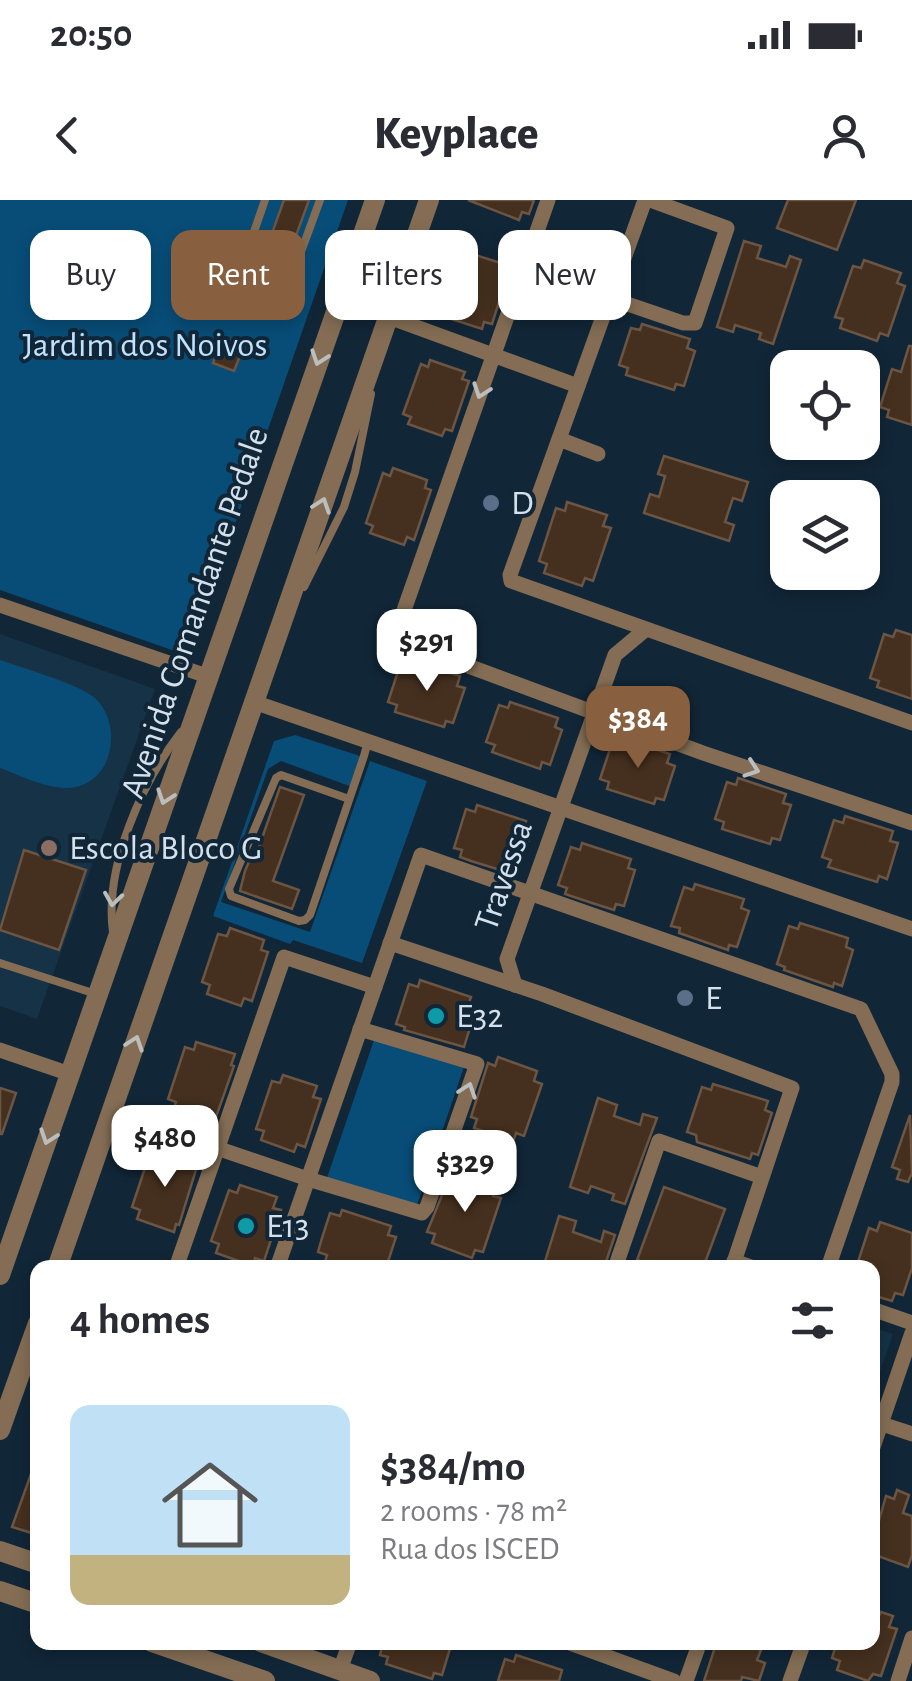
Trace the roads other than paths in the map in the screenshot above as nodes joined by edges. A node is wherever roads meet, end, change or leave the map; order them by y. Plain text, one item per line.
1 (264, 200) edge
2 (320, 200) edge
3 (429, 200) edge
4 (548, 200) edge
5 (647, 200) edge
6 (372, 201) edge
7 (418, 230) edge
8 (631, 242) edge
9 (631, 305) edge
10 (385, 320) edge
11 (397, 320) edge
12 (602, 320) edge
13 (493, 356) junction
14 (578, 386) junction
15 (558, 439) junction
16 (598, 454) dead end
17 (0, 605) edge
18 (613, 619) junction
19 (645, 630) junction
20 (616, 655) junction
21 (207, 676) junction
22 (254, 702) junction
23 (595, 712) junction
24 (912, 723) edge
25 (368, 741) junction
26 (349, 800) junction
27 (560, 807) junction
28 (912, 823) edge
29 (531, 892) junction
30 (912, 929) edge
31 (390, 943) junction
32 (507, 959) junction
33 (0, 963) edge
34 (487, 975) junction
35 (515, 985) junction
36 (375, 987) junction
37 (98, 995) junction
38 (360, 1029) junction
39 (0, 1050) edge
40 (70, 1074) junction
41 (112, 1112) junction
42 (217, 1148) junction
43 (762, 1177) junction
44 (308, 1179) junction
45 (60, 1260) edge
46 (179, 1260) edge
47 (281, 1260) edge
48 (618, 1260) edge
49 (734, 1260) edge
50 (831, 1260) edge
51 (0, 1274) edge
52 (880, 1312) edge
53 (912, 1323) edge
54 (912, 1333) edge
55 (30, 1346) edge
56 (882, 1424) junction
57 (880, 1429) edge
58 (0, 1430) edge
59 (912, 1434) edge
60 (0, 1550) edge
61 (30, 1561) edge
62 (0, 1591) edge
63 (30, 1601) edge
64 (912, 1638) edge
65 (175, 1650) edge
66 (284, 1650) edge
67 (347, 1650) edge
68 (588, 1650) edge
69 (697, 1650) edge
70 (801, 1650) edge
71 (340, 1670) junction
72 (265, 1681) edge
73 (370, 1681) edge
74 (674, 1681) edge
75 (686, 1681) edge
76 (790, 1681) edge
77 (898, 1681) edge

1 - 2 lane
3 - 7 street
4 - 13 street
5 - 8 street
5 - 9 street
6 -> 21 street, Avenida Comandante Pedale
22 -> 10 street
11 - 13 street
12 - 14 street
13 - 14 street
13 -> 23 street
14 - 15 street
15 - 16 street
15 - 18 street
17 - 21 street
18 - 19 street
18 - 20 street
19 - 20 street, Travessa
19 - 24 street
20 - 23 street, Travessa
21 -> 37 street, Avenida Comandante Pedale
22 - 25 street
41 -> 22 street
23 - 27 street, Travessa
23 -> 28 street
25 - 26 lane
25 - 27 street
26 - 26 lane
27 - 29 street, Travessa
27 - 30 street
29 - 31 street
29 - 32 street, Travessa
29 - 50 street
31 - 34 street
31 - 36 street
32 - 34 street
32 - 35 street, Travessa
33 - 37 lane
34 - 35 street
35 - 43 street
36 - 38 street
36 - 42 street
37 - 40 street, Avenida Comandante Pedale
38 - 44 street
44 -> 38 street
39 - 40 street
40 -> 51 street, Avenida Comandante Pedale
41 - 42 street
41 - 45 street
42 - 44 street
42 - 46 street
43 - 48 street
43 - 49 street
44 - 47 street
52 - 53 street
54 - 56 street
55 - 58 street
56 - 57 street
56 - 59 street
60 - 61 street
62 - 63 street
64 - 77 street
65 - 72 street
66 - 71 street
67 - 71 street
68 - 74 street
69 - 75 street
70 - 76 street
71 - 73 street

